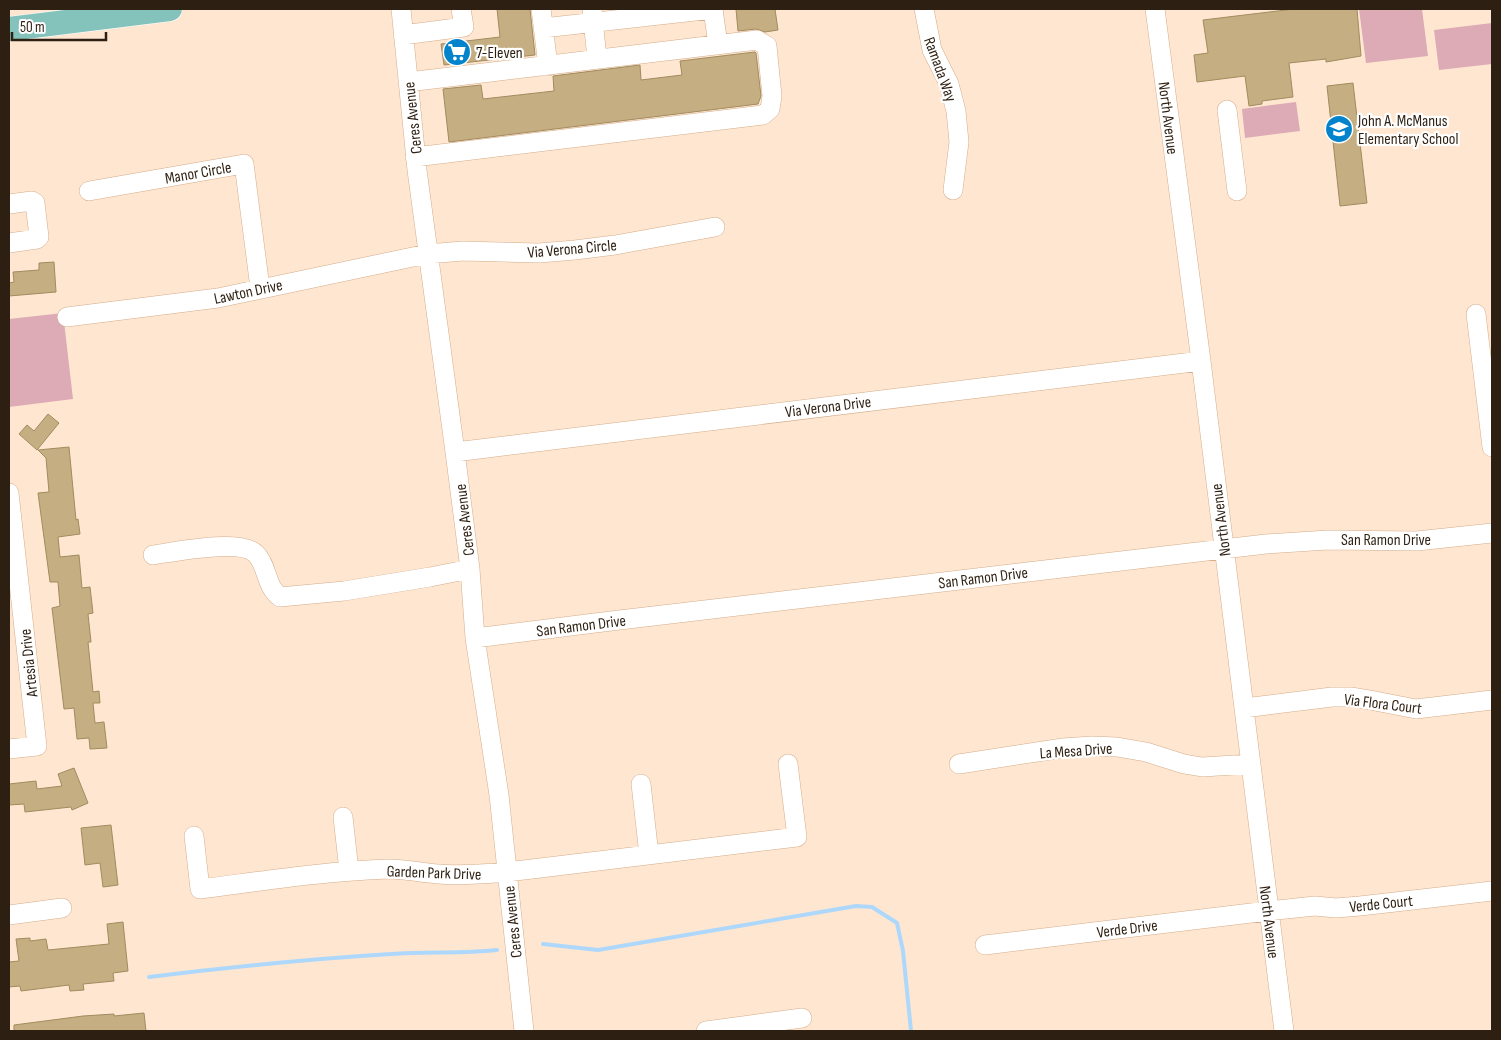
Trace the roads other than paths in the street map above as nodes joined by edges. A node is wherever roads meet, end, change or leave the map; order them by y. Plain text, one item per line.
1 (170, 9) edge
2 (401, 9) edge
3 (462, 9) edge
4 (541, 9) edge
5 (713, 9) edge
6 (924, 9) edge
7 (1155, 9) edge
8 (593, 16) edge
9 (543, 28) junction
10 (9, 29) edge
11 (403, 35) junction
12 (718, 44) junction
13 (597, 59) junction
14 (548, 66) junction
15 (408, 82) junction
16 (1227, 110) dead end
17 (415, 157) junction
18 (953, 190) dead end
19 (89, 191) dead end
20 (1237, 191) dead end
21 (9, 204) edge
22 (715, 227) dead end
23 (9, 243) edge
24 (427, 254) junction
25 (260, 288) junction
26 (1476, 314) dead end
27 (67, 317) dead end
28 (1201, 361) junction
29 (1492, 448) edge
30 (455, 452) junction
31 (9, 493) edge
32 (1492, 533) edge
33 (1224, 548) junction
34 (153, 555) dead end
35 (470, 569) junction
36 (16, 627) edge
37 (475, 638) junction
38 (1492, 700) edge
39 (1244, 708) junction
40 (9, 749) edge
41 (788, 764) dead end
42 (959, 764) dead end
43 (1251, 764) junction
44 (641, 784) dead end
45 (343, 816) dead end
46 (194, 836) dead end
47 (649, 855) junction
48 (349, 871) junction
49 (506, 872) junction
50 (1492, 890) edge
51 (62, 908) dead end
52 (1268, 911) junction
53 (9, 915) edge
54 (985, 945) dead end
55 (802, 1018) dead end
56 (524, 1031) edge
57 (706, 1031) edge
58 (1284, 1031) edge

1 - 10 main road
2 - 11 street, Ceres Avenue
3 - 11 street
4 - 9 street
5 - 8 street
5 - 12 street
6 - 18 street, Ramada Way
7 - 28 street, North Avenue
8 - 9 street
8 - 13 street
9 - 14 street
11 - 15 street, Ceres Avenue
12 - 13 street
12 - 17 street
13 - 14 street
14 - 15 street
15 - 17 street, Ceres Avenue
16 - 20 street
17 - 24 street, Ceres Avenue
19 - 25 street, Manor Circle
21 - 23 street
22 - 24 street, Via Verona Circle
24 - 25 street, Lawton Drive
24 - 30 street, Ceres Avenue
25 - 27 street, Lawton Drive
26 - 29 street
28 - 30 street, Via Verona Drive
28 - 33 street, North Avenue
30 - 35 street, Ceres Avenue
31 - 36 street, Artesia Drive
32 - 33 street, San Ramon Drive
33 - 37 street, San Ramon Drive
33 - 39 street, North Avenue
34 - 35 street
35 - 37 street, Ceres Avenue
36 - 40 street, Artesia Drive
37 - 49 street, Ceres Avenue
38 - 39 street, Via Flora Court
39 - 43 street, North Avenue
41 - 47 street, Garden Park Drive
42 - 43 street, La Mesa Drive
43 - 52 street, North Avenue
44 - 47 street
45 - 48 street
46 - 48 street, Garden Park Drive
47 - 49 street, Garden Park Drive
48 - 49 street, Garden Park Drive
49 - 56 street, Ceres Avenue
50 - 52 street, Verde Court
51 - 53 street
52 - 54 street, Verde Drive
52 - 58 street, North Avenue
55 - 57 street

